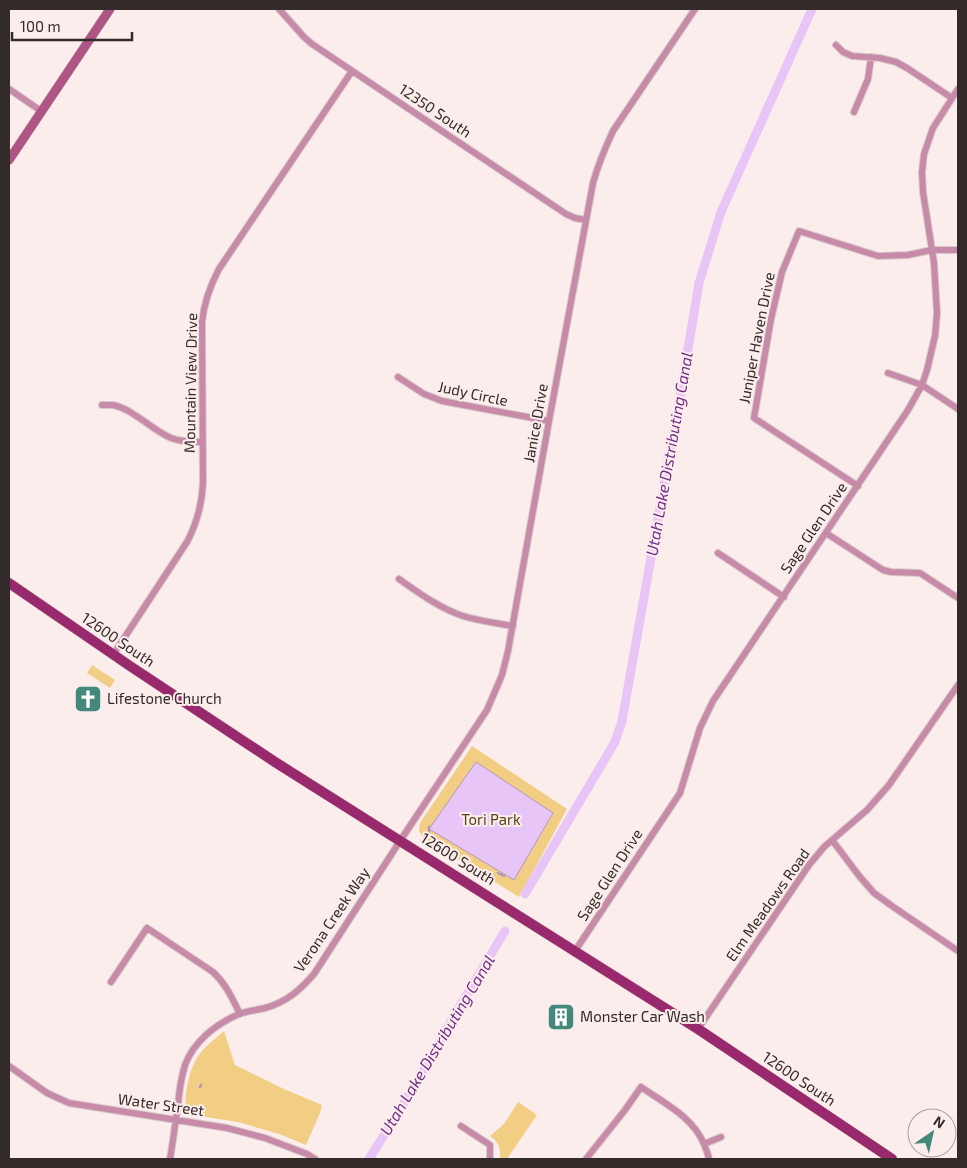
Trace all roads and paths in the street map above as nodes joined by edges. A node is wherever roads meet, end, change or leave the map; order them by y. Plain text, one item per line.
1 (110, 9) edge
2 (279, 9) edge
3 (695, 9) edge
4 (836, 45) dead end
5 (871, 57) junction
6 (352, 71) junction
7 (9, 89) edge
8 (958, 89) edge
9 (952, 98) junction
10 (41, 111) junction
11 (854, 112) dead end
12 (9, 160) edge
13 (586, 220) junction
14 (932, 250) junction
15 (958, 250) edge
16 (888, 372) dead end
17 (398, 377) dead end
18 (922, 385) junction
19 (102, 405) dead end
20 (958, 409) edge
21 (549, 421) junction
22 (202, 442) junction
23 (858, 486) junction
24 (826, 533) junction
25 (718, 553) dead end
26 (398, 579) dead end
27 (9, 583) edge
28 (784, 597) junction
29 (958, 598) edge
30 (513, 626) junction
31 (113, 655) junction
32 (958, 685) edge
33 (832, 840) junction
34 (400, 841) junction
35 (575, 951) junction
36 (958, 951) edge
37 (111, 982) dead end
38 (240, 1014) junction
39 (698, 1029) junction
40 (9, 1066) edge
41 (176, 1120) junction
42 (462, 1126) dead end
43 (721, 1137) dead end
44 (704, 1144) junction
45 (170, 1159) edge
46 (315, 1159) edge
47 (490, 1159) edge
48 (586, 1159) edge
49 (709, 1159) edge
50 (892, 1159) edge

1 - 10 main road
2 - 6 street, 12350 South
3 - 13 street, Janice Drive
4 - 5 street
5 - 9 street
5 - 11 street
6 - 13 street, 12350 South
6 - 22 street, Mountain View Drive
7 - 10 street
8 - 9 street, Sage Glen Drive
9 - 14 street, Sage Glen Drive
10 - 12 main road
13 - 21 street, Janice Drive
14 - 15 street
14 - 18 street, Sage Glen Drive
14 - 23 street, Juniper Haven Drive
16 - 18 street
17 - 21 street, Judy Circle
18 - 20 street
18 - 23 street, Sage Glen Drive
19 - 22 street
21 - 30 street, Janice Drive
22 - 31 street, Mountain View Drive
23 - 24 street, Sage Glen Drive
24 - 28 street, Sage Glen Drive
24 - 29 street
25 - 28 street
26 - 30 street
27 - 31 main road, 12600 South
28 - 35 street, Sage Glen Drive
30 - 34 street, Janice Drive
31 - 34 main road, 12600 South
32 - 33 street, Elm Meadows Road
33 - 36 street
33 - 39 street, Elm Meadows Road
34 - 35 main road, 12600 South
34 - 38 street, Verona Creek Way
35 - 39 main road, 12600 South
37 - 38 street
38 - 41 street, Verona Creek Way
39 - 50 main road, 12600 South
40 - 41 street, Water Street
41 - 45 street, Verona Creek Way
41 - 46 street, Water Street
42 - 47 street
43 - 44 street
44 - 48 street
44 - 49 street

